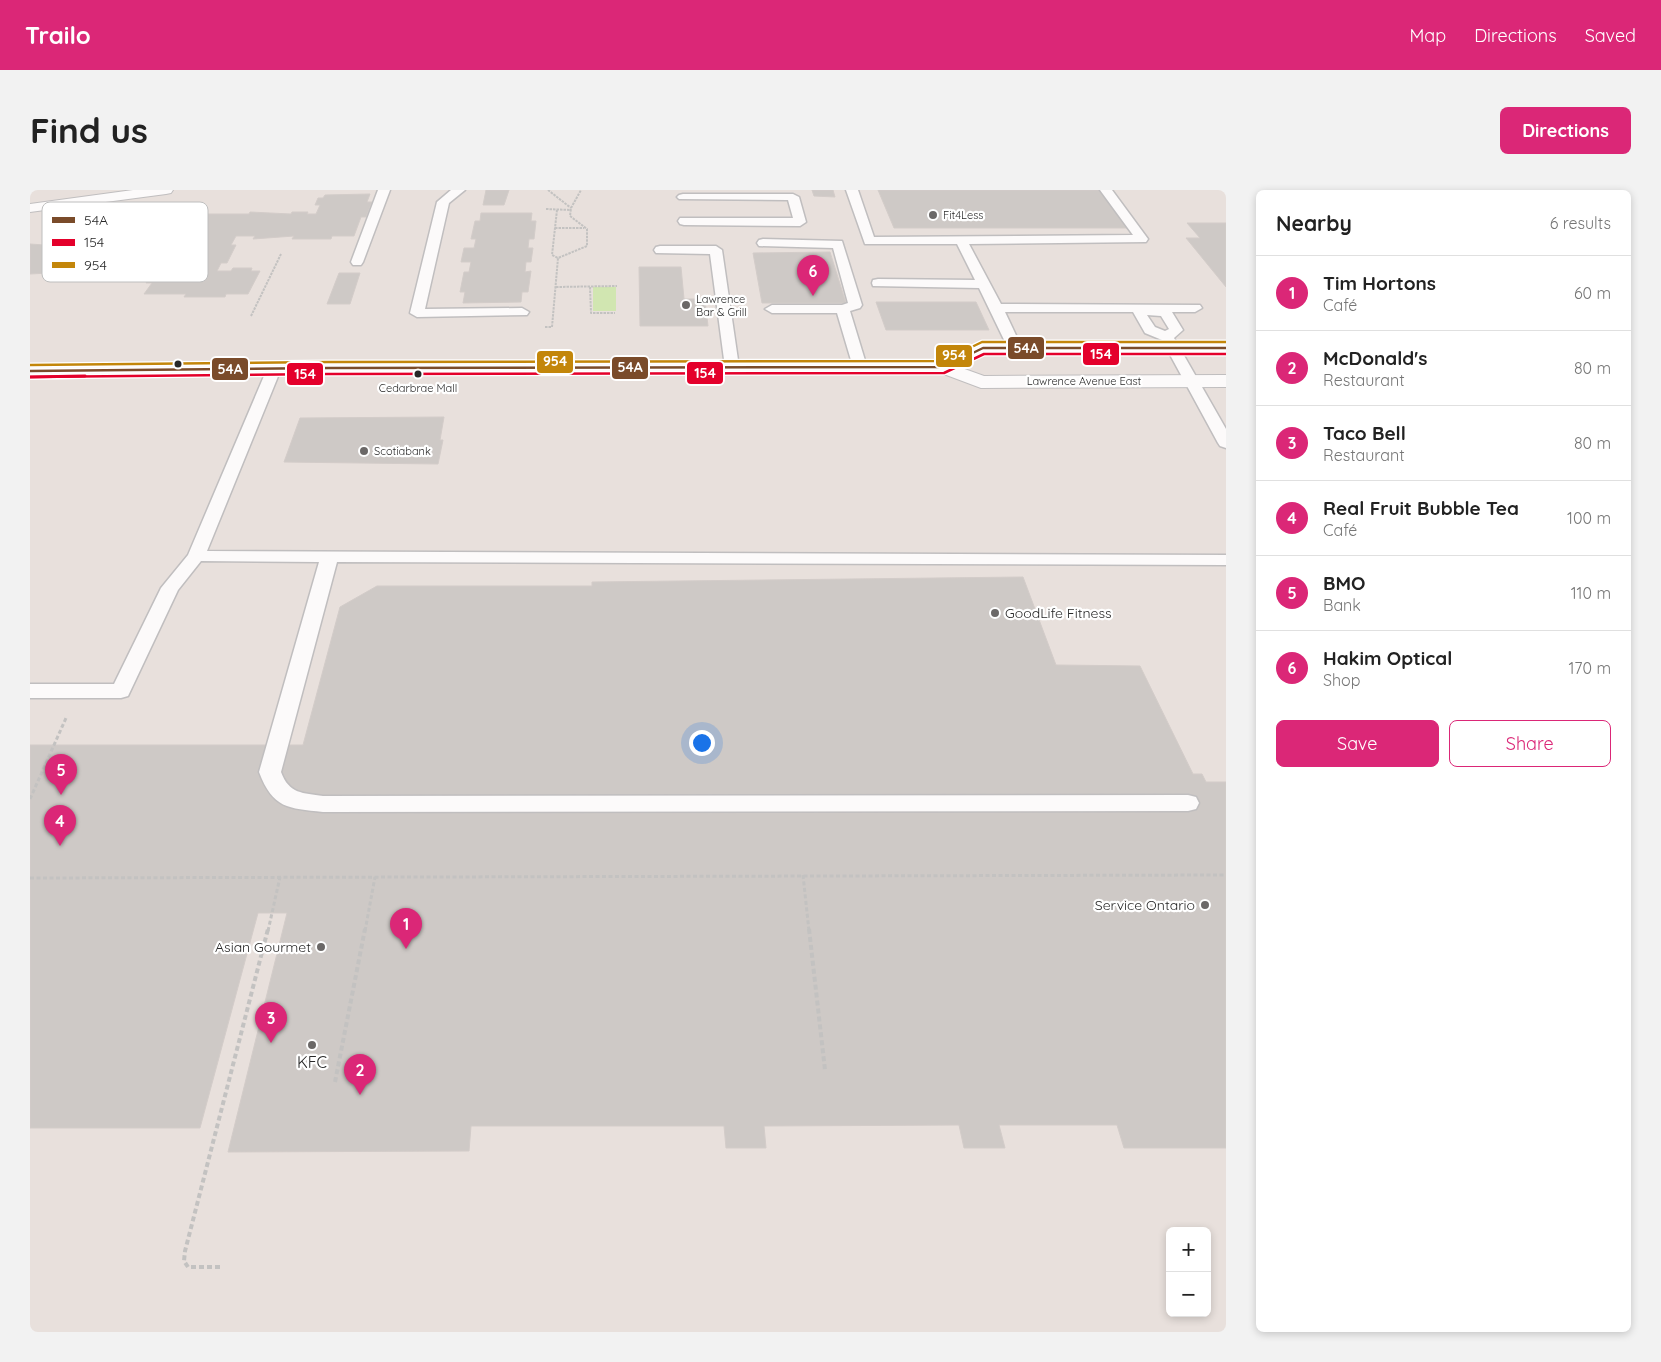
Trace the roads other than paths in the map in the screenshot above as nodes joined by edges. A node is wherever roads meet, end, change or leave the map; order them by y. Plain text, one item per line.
1 (166, 190) edge
2 (384, 190) edge
3 (459, 190) edge
4 (852, 190) edge
5 (1106, 190) edge
6 (796, 194) edge
7 (683, 197) dead end
8 (75, 202) edge
9 (684, 221) dead end
10 (961, 240) junction
11 (764, 243) dead end
12 (660, 250) dead end
13 (357, 262) dead end
14 (878, 283) dead end
15 (982, 284) junction
16 (996, 308) junction
17 (1195, 308) dead end
18 (772, 309) dead end
19 (844, 309) junction
20 (1149, 309) junction
21 (522, 312) dead end
22 (1170, 342) junction
23 (1015, 348) junction
24 (1226, 348) edge
25 (944, 367) junction
26 (732, 368) junction
27 (860, 368) junction
28 (274, 370) junction
29 (30, 371) edge
30 (1190, 381) junction
31 (1226, 381) edge
32 (1226, 443) edge
33 (196, 556) junction
34 (329, 558) junction
35 (1226, 560) edge
36 (30, 690) edge
37 (1188, 803) dead end

1 - 8 main road
2 - 13 lane
3 - 21 lane
4 - 10 lane
5 - 10 lane
6 - 7 lane
6 - 9 lane
10 - 15 lane
11 - 19 lane
12 - 26 lane
14 - 15 lane
15 - 16 lane
16 - 20 lane
16 - 23 lane
17 - 20 lane
18 - 19 lane
19 - 27 lane
20 - 22 lane
22 - 23 main road, Lawrence Avenue East
22 - 24 main road, Lawrence Avenue East
22 - 30 lane
23 - 25 main road, Lawrence Avenue East
25 - 27 main road, Lawrence Avenue East
25 - 30 main road, Lawrence Avenue East
26 - 27 main road, Lawrence Avenue East
26 - 28 main road, Lawrence Avenue East
28 - 29 main road, Lawrence Avenue East
28 - 33 lane
30 - 31 main road, Lawrence Avenue East
30 - 32 lane
33 - 34 lane
33 - 36 lane
34 - 35 lane
34 - 37 lane

